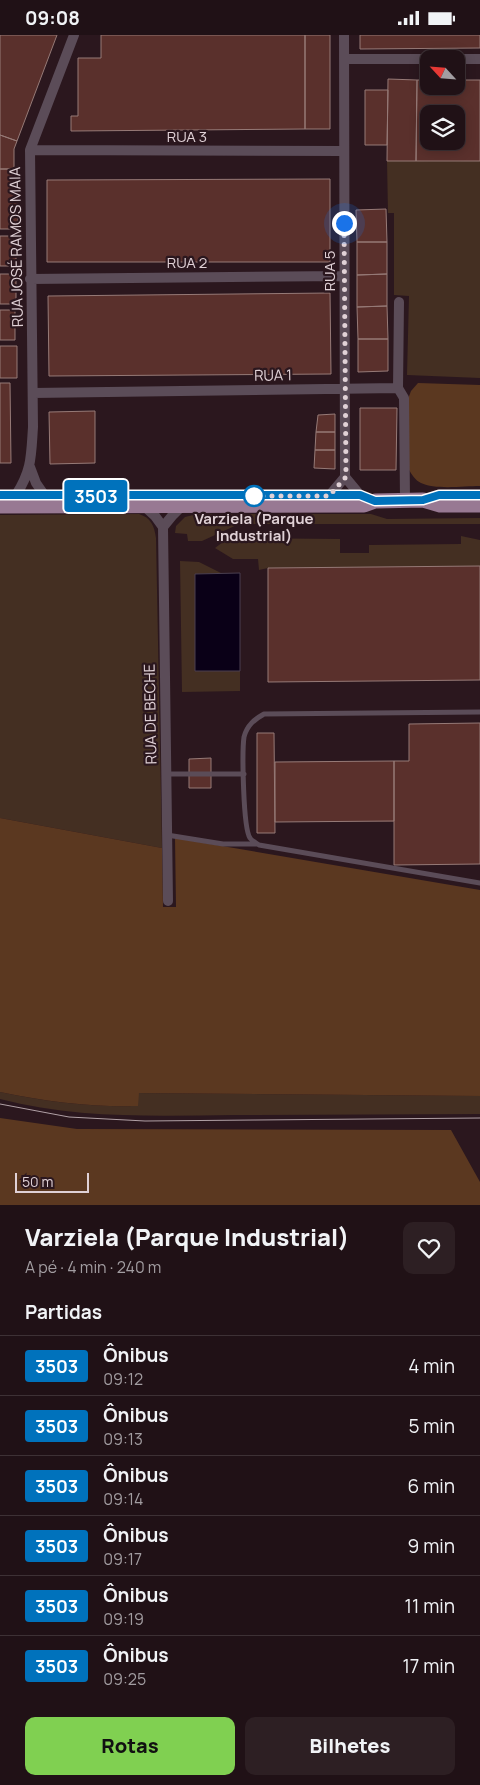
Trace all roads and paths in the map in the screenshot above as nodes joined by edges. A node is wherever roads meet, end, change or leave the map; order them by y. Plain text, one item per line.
1 (74, 35) edge
2 (344, 35) edge
3 (344, 59) junction
4 (420, 59) edge
5 (465, 59) edge
6 (480, 59) edge
7 (30, 150) junction
8 (344, 151) junction
9 (344, 276) junction
10 (30, 279) junction
11 (399, 302) dead end
12 (398, 388) junction
13 (346, 389) junction
14 (33, 393) junction
15 (30, 467) junction
16 (346, 477) junction
17 (0, 495) edge
18 (16, 495) junction
19 (360, 495) junction
20 (480, 495) edge
21 (45, 496) junction
22 (329, 496) junction
23 (423, 500) junction
24 (0, 501) edge
25 (375, 501) junction
26 (405, 501) junction
27 (143, 505) junction
28 (183, 505) junction
29 (480, 505) edge
30 (0, 506) edge
31 (163, 527) junction
32 (480, 713) edge
33 (166, 774) junction
34 (244, 774) junction
35 (167, 835) junction
36 (257, 844) junction
37 (480, 883) edge
38 (168, 901) dead end

1 - 7 street, RUA JOSÉ RAMOS MAIA
2 - 3 street, RUA 5
3 - 4 street
3 - 8 street, RUA 5
5 - 6 street
7 - 8 street, RUA 3
7 - 10 street, RUA JOSÉ RAMOS MAIA
8 - 9 street, RUA 5
9 - 10 street, RUA 2
9 - 13 street, RUA 5
10 - 14 street, RUA JOSÉ RAMOS MAIA
11 - 12 street
12 - 13 street, RUA 1
12 - 26 street
13 - 14 street, RUA 1
13 - 16 street, RUA 5
14 - 15 street, RUA JOSÉ RAMOS MAIA
15 - 18 street, RUA JOSÉ RAMOS MAIA
15 - 21 street
16 - 19 street
16 - 22 street
17 - 18 main road
18 - 21 main road
18 - 24 main road
19 - 22 main road
19 - 25 main road
20 - 23 main road
21 - 22 main road
23 - 26 main road
23 - 29 main road
25 - 26 main road
25 - 28 main road
27 - 28 main road
27 - 30 main road
27 - 31 street
28 - 31 street
31 - 33 street, RUA DE BECHE
32 - 34 lane
33 - 34 lane
33 - 35 street, RUA DE BECHE
34 - 36 lane
35 - 36 lane
35 - 38 street, RUA DE BECHE
36 - 37 lane

